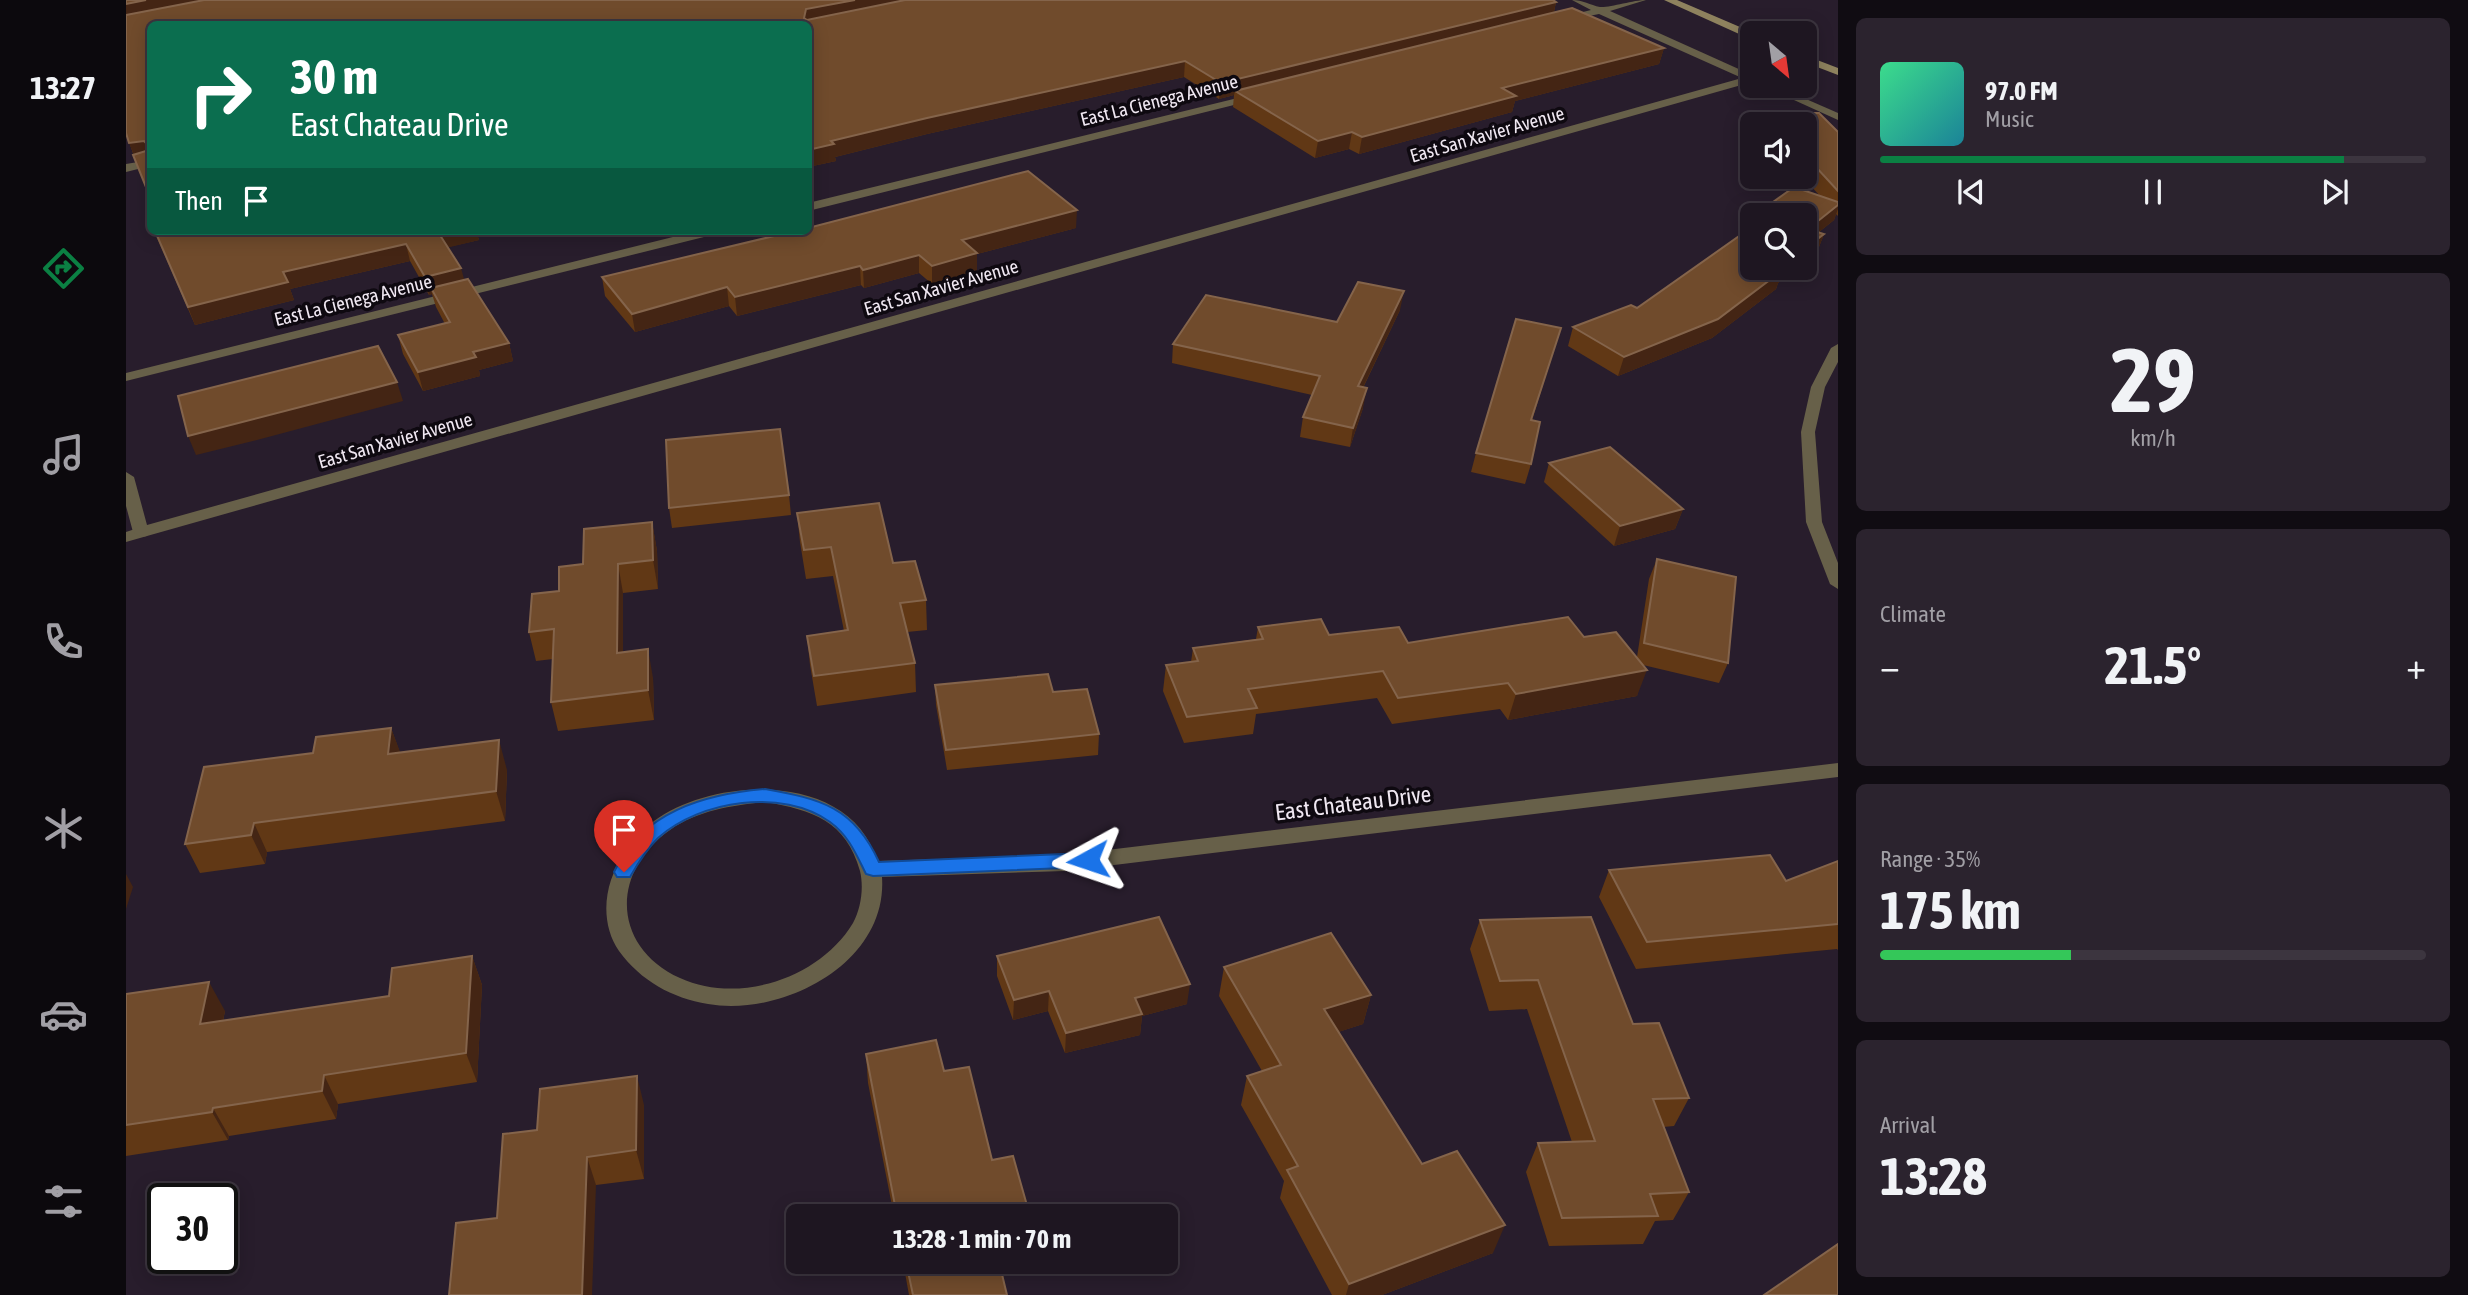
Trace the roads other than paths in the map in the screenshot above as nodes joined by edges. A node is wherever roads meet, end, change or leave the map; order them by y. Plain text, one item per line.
1 (1577, 0) edge
2 (1641, 0) edge
3 (1669, 0) edge
4 (1600, 10) junction
5 (1546, 24) edge
6 (1740, 31) edge
7 (1817, 65) edge
8 (1838, 72) edge
9 (1740, 74) edge
10 (1740, 82) edge
11 (1265, 94) edge
12 (1795, 98) edge
13 (1838, 117) edge
14 (147, 164) edge
15 (126, 168) edge
16 (812, 206) edge
17 (696, 235) edge
18 (1838, 348) edge
19 (126, 377) edge
20 (126, 477) edge
21 (133, 534) edge
22 (1838, 584) edge
23 (1838, 770) edge
24 (873, 869) junction

1 - 4 street
2 - 4 street
3 - 6 main road
4 - 5 street
4 - 9 street
7 - 8 main road
10 - 21 street, East San Xavier Avenue
11 - 16 street, East La Cienega Avenue
12 - 13 street
14 - 15 street
17 - 19 street, East La Cienega Avenue
18 - 22 street
20 - 21 street
23 - 24 street, East Chateau Drive
24 - 24 street

